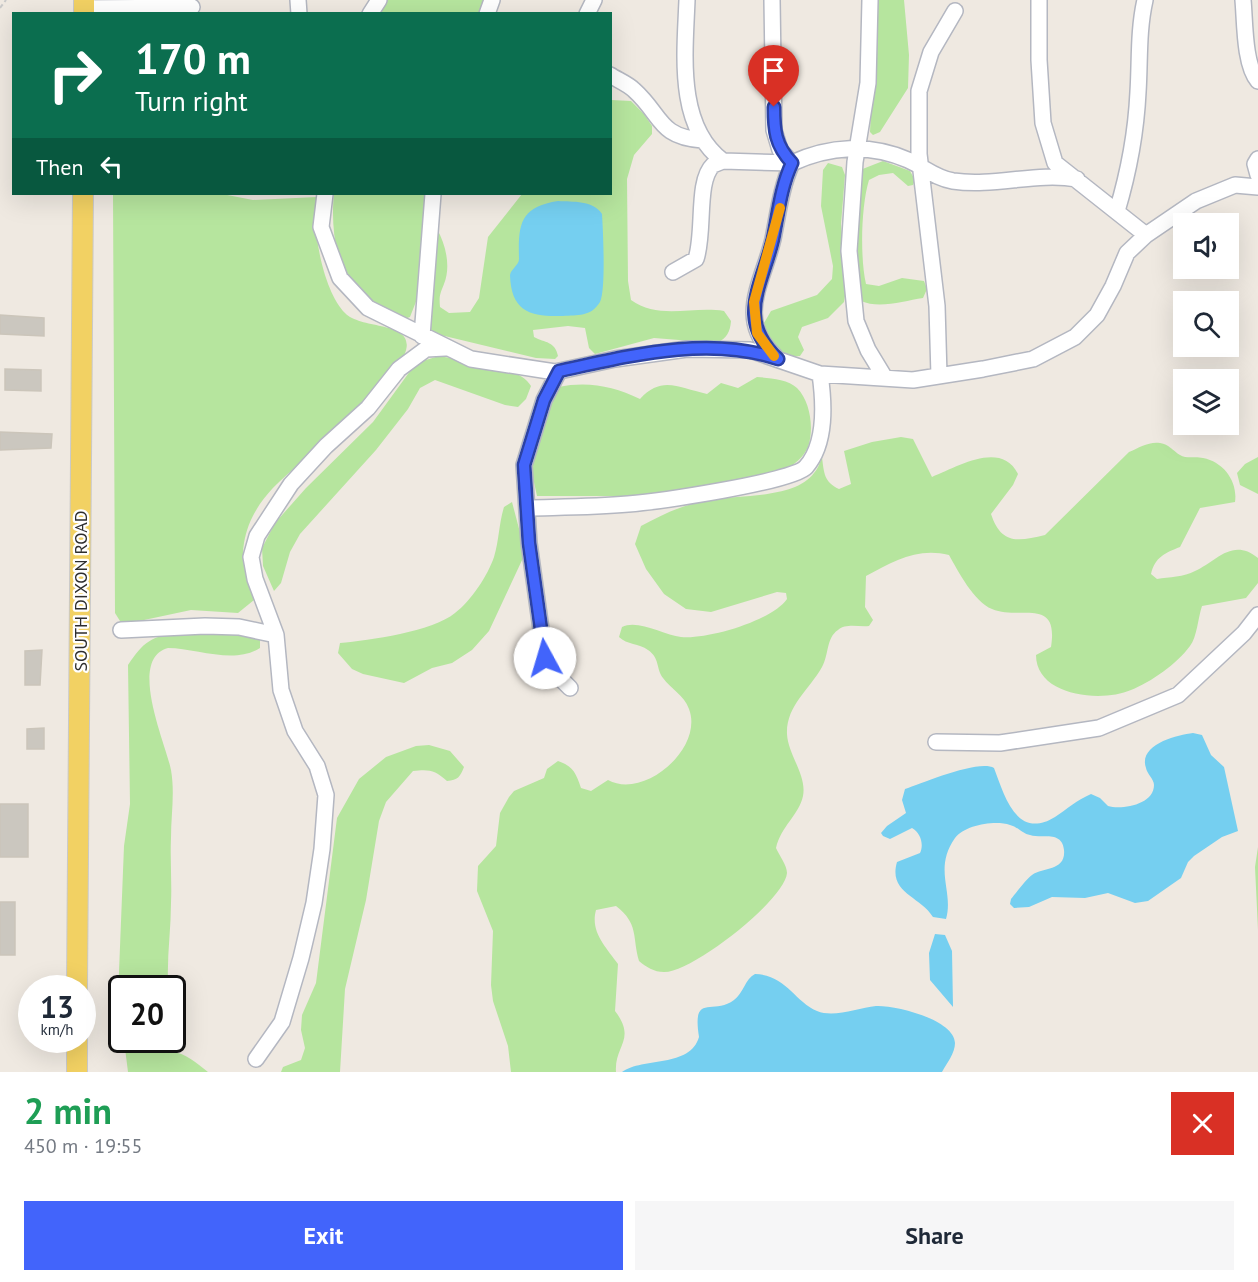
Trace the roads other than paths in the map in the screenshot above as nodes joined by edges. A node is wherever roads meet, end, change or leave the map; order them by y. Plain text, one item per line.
1 (687, 0) edge
2 (772, 0) edge
3 (870, 0) edge
4 (1040, 0) edge
5 (1145, 0) edge
6 (1244, 0) edge
7 (84, 7) edge
8 (193, 7) edge
9 (955, 11) dead end
10 (612, 76) edge
11 (1258, 81) edge
12 (702, 140) junction
13 (858, 147) junction
14 (1258, 159) edge
15 (723, 161) junction
16 (792, 163) junction
17 (921, 168) junction
18 (1258, 175) edge
19 (1077, 179) junction
20 (1258, 187) edge
21 (83, 195) edge
22 (326, 195) edge
23 (433, 195) edge
24 (1117, 211) junction
25 (1146, 236) junction
26 (673, 272) dead end
27 (422, 336) junction
28 (448, 348) junction
29 (778, 359) junction
30 (559, 371) junction
31 (820, 374) junction
32 (939, 376) junction
33 (885, 378) junction
34 (527, 508) junction
35 (1258, 615) edge
36 (122, 630) dead end
37 (276, 635) junction
38 (570, 688) dead end
39 (936, 742) dead end
40 (77, 975) edge
41 (77, 1053) edge
42 (256, 1059) dead end
43 (77, 1069) edge

1 - 12 lane
2 - 16 lane
3 - 13 lane
4 - 19 lane
5 - 24 lane
6 - 11 lane
7 - 8 lane
9 - 17 lane
10 - 12 lane
12 - 15 lane
13 - 16 lane
13 - 17 lane
13 - 33 lane
14 - 18 lane
15 - 16 lane
15 - 26 lane
16 - 29 lane
17 - 19 lane
17 - 32 lane
19 - 24 lane
20 - 25 lane
21 - 40 main road, SOUTH DIXON ROAD
22 - 27 lane
23 - 27 lane
24 - 25 lane
25 - 32 lane
27 - 28 lane
28 - 30 lane
28 - 37 lane
29 - 30 lane
29 - 31 lane
30 - 34 lane
31 - 33 lane
31 - 34 lane
32 - 33 lane
34 - 38 lane
35 - 39 lane
36 - 37 lane
37 - 42 lane
41 - 43 main road

